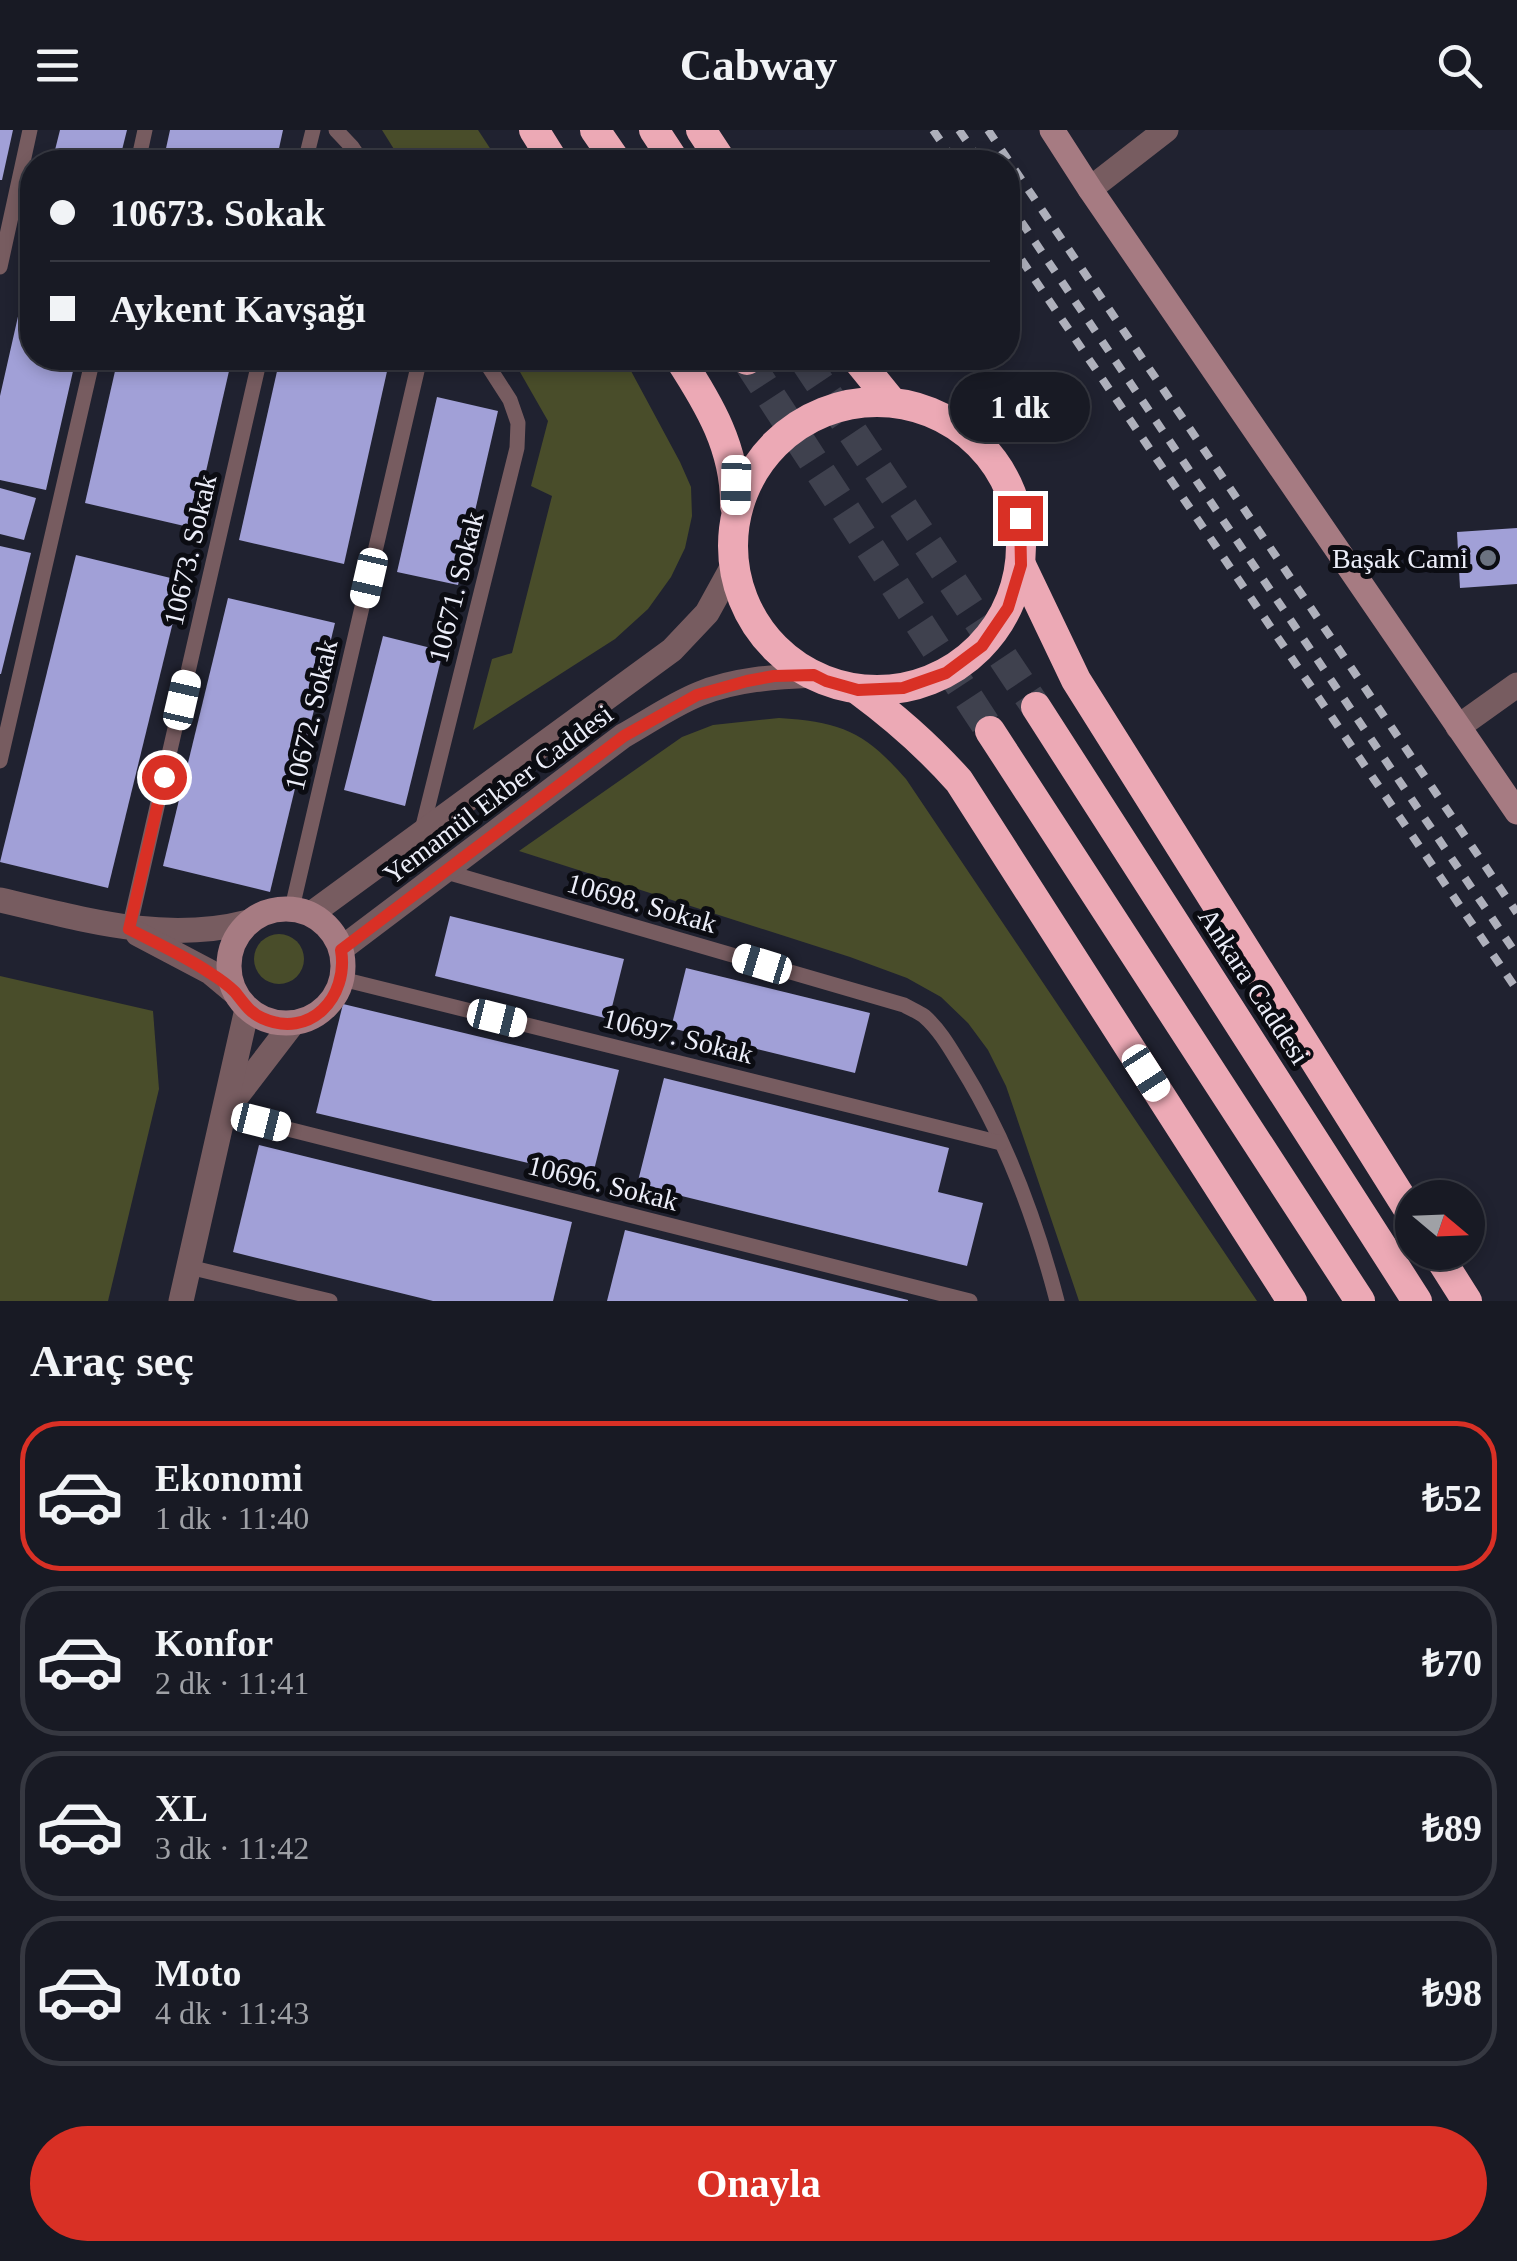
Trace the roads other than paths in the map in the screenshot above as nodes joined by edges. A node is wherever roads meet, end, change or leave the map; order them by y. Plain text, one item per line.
1 (336, 130) edge
2 (1052, 130) edge
3 (1166, 130) edge
4 (354, 150) edge
5 (20, 176) edge
6 (1090, 189) junction
7 (0, 267) edge
8 (90, 370) edge
9 (257, 370) edge
10 (417, 370) edge
11 (491, 370) edge
12 (686, 370) edge
13 (866, 370) edge
14 (891, 401) junction
15 (735, 521) junction
16 (734, 564) junction
17 (1021, 565) junction
18 (814, 675) junction
19 (1517, 685) edge
20 (858, 690) junction
21 (1036, 707) tunnel mouth
22 (1458, 726) junction
23 (990, 732) tunnel mouth
24 (0, 762) edge
25 (1517, 812) edge
26 (421, 834) junction
27 (443, 871) junction
28 (0, 900) edge
29 (302, 911) junction
30 (248, 922) junction
31 (129, 929) junction
32 (341, 950) junction
33 (342, 979) junction
34 (241, 1000) junction
35 (293, 1023) junction
36 (224, 1112) junction
37 (1001, 1143) junction
38 (1395, 1188) edge
39 (189, 1267) junction
40 (1447, 1270) edge
41 (181, 1301) edge
42 (330, 1301) edge
43 (970, 1301) edge
44 (1057, 1301) edge
45 (1292, 1301) edge
46 (1360, 1301) edge
47 (1417, 1301) edge
48 (1467, 1301) edge

1 - 4 lane
2 - 6 street
3 - 6 street
5 - 7 lane
6 - 22 street
8 - 24 lane
9 - 31 lane, 10673. Sokak
10 - 29 lane, 10672. Sokak
11 - 26 lane, 10671. Sokak
12 - 15 highway
13 - 14 highway
14 - 15 highway
14 - 17 highway
15 - 16 highway
16 - 18 highway
16 - 26 street, Yemamül Ekber Caddesi
17 - 20 highway
17 - 38 highway
18 - 20 highway
18 - 27 street, Yemamül Ekber Caddesi
19 - 22 street
20 - 45 highway
21 - 47 highway, Ankara Caddesi
22 - 25 street
23 - 46 highway
26 - 29 street, Yemamül Ekber Caddesi
27 - 32 street, Yemamül Ekber Caddesi
27 - 37 lane, 10698. Sokak
28 - 31 street
29 - 30 street
29 - 32 street
30 - 31 street
30 - 34 street
31 - 34 street
32 - 33 street
33 - 35 street
33 - 37 lane, 10697. Sokak
34 - 35 street
34 - 36 street
35 - 36 street
36 - 39 street
36 - 43 lane, 10696. Sokak
37 - 44 lane, 10698. Sokak
39 - 41 street
39 - 42 lane
40 - 48 highway

